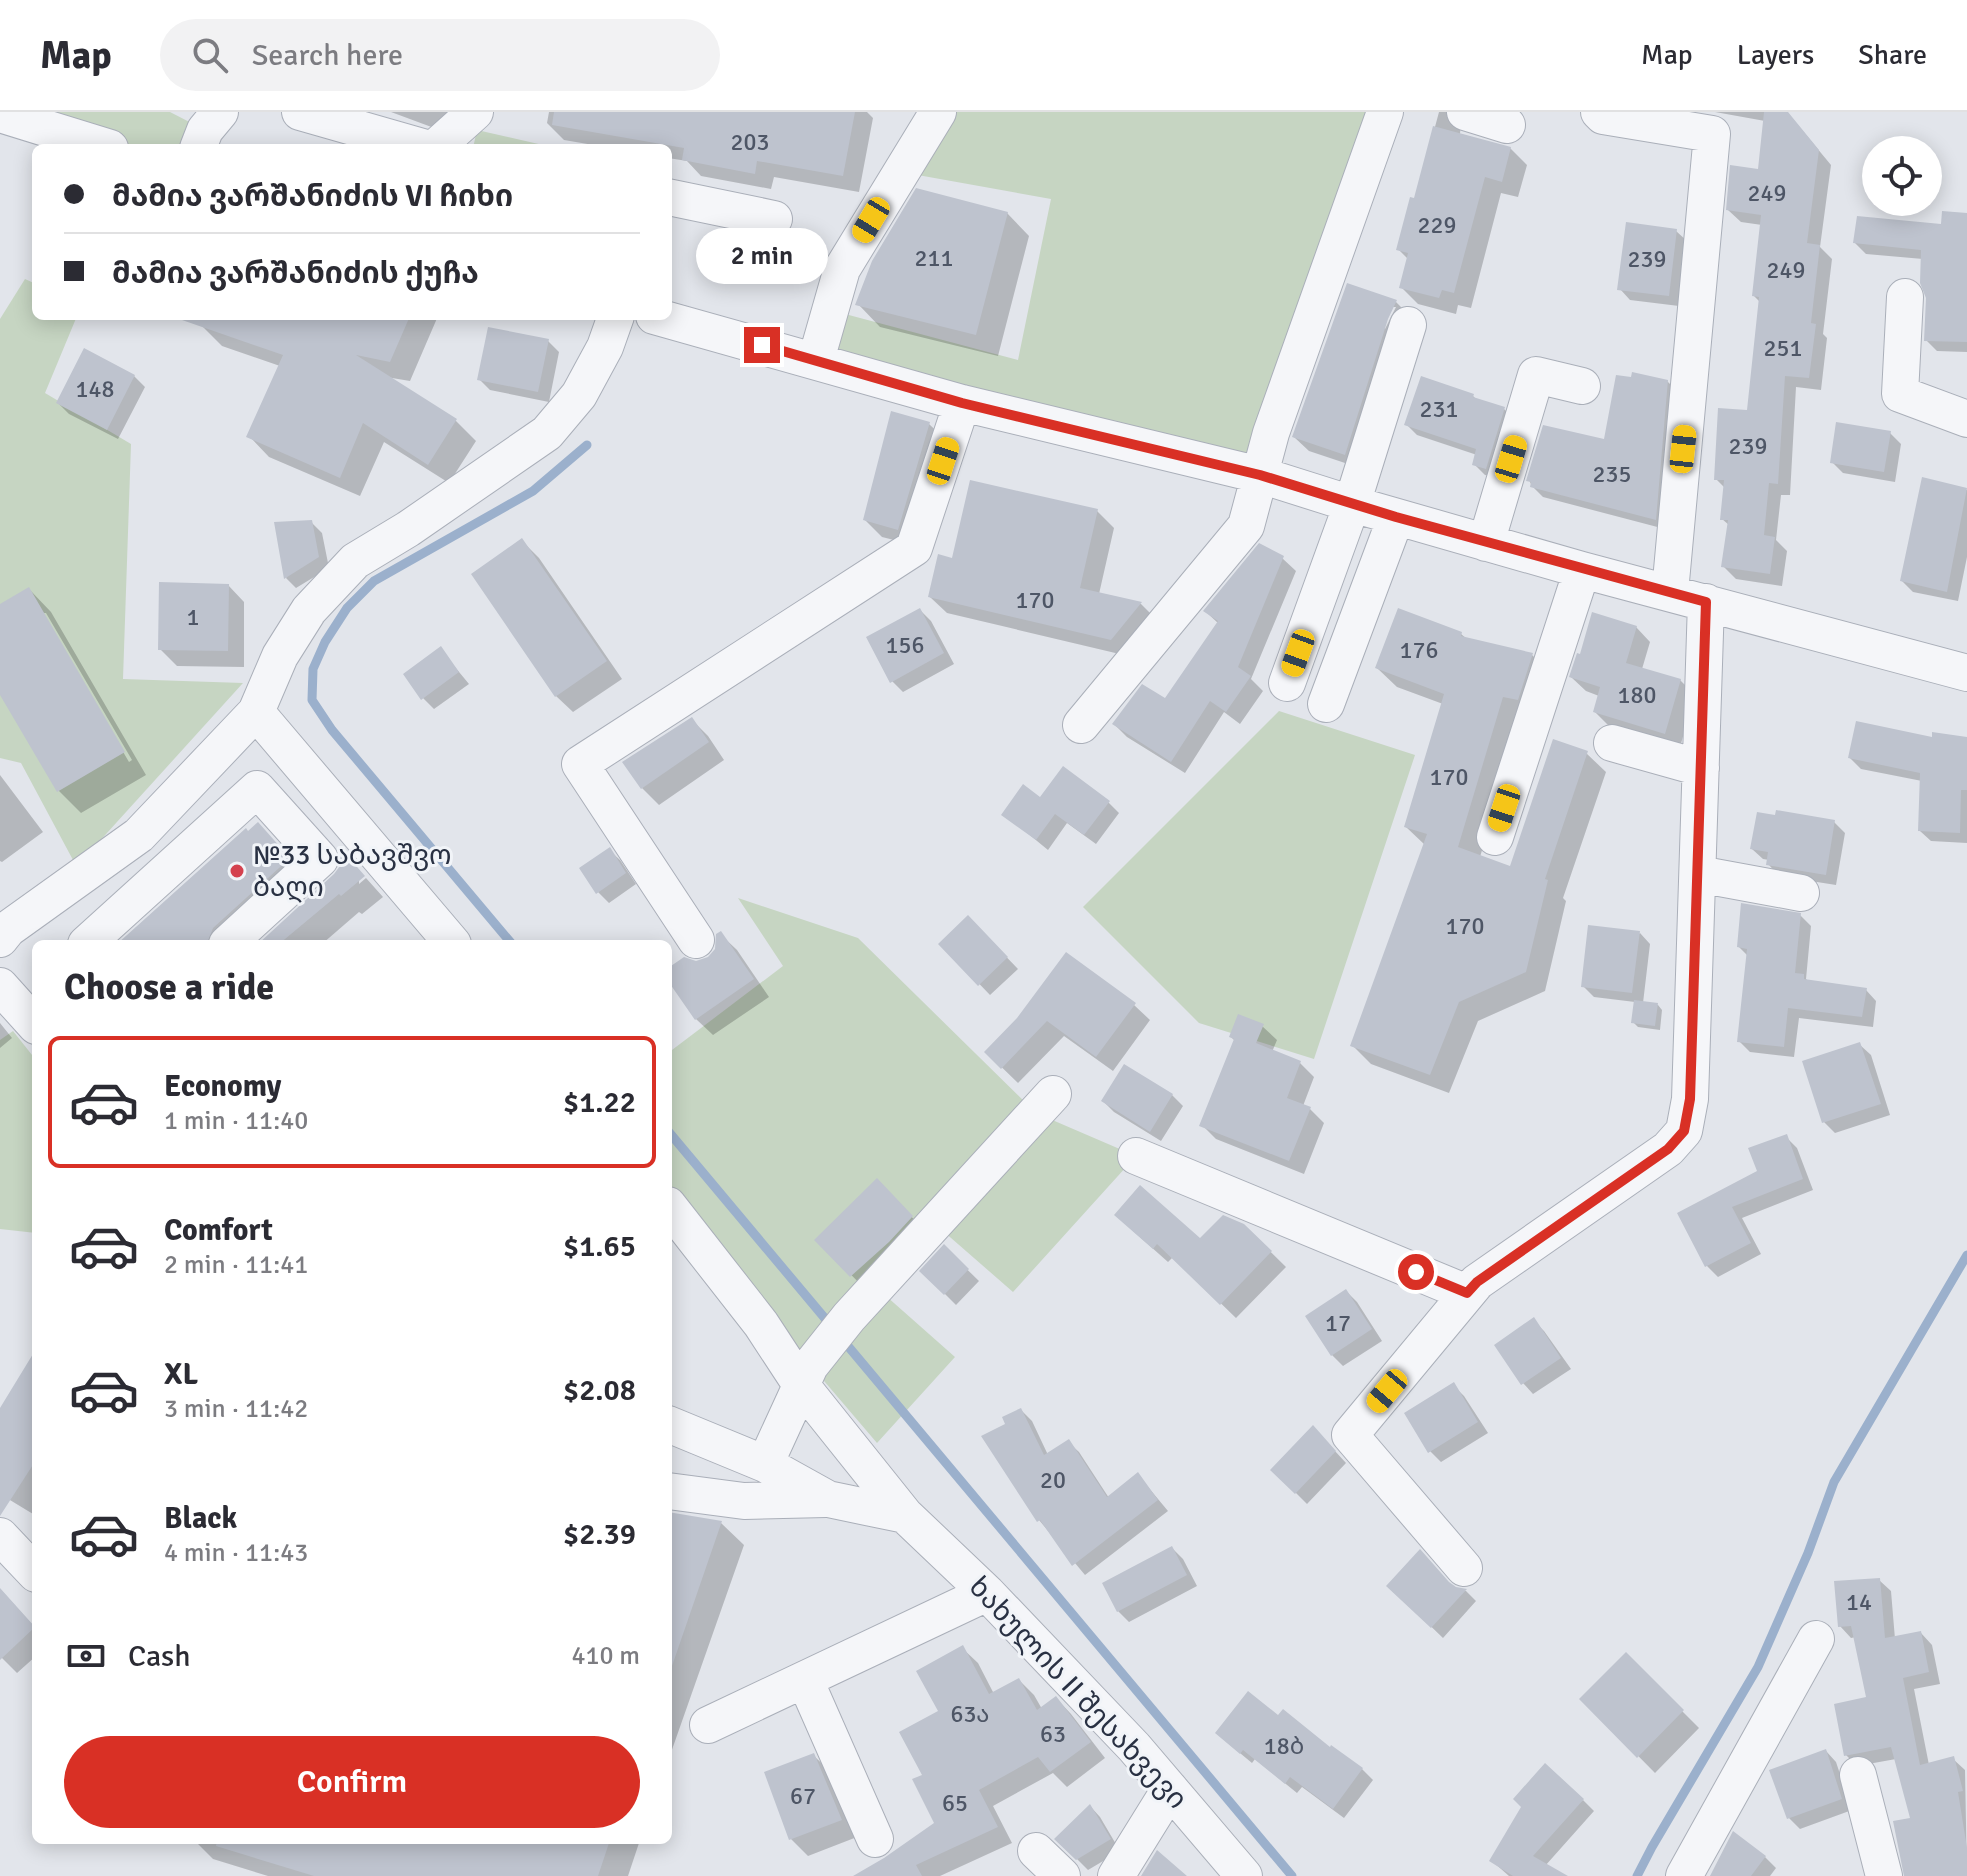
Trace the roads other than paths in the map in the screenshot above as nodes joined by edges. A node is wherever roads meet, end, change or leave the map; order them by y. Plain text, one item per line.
1 (220, 112) edge
2 (300, 112) edge
3 (475, 112) edge
4 (938, 112) edge
5 (1385, 112) edge
6 (1465, 112) edge
7 (1599, 112) edge
8 (0, 114) edge
9 (1507, 125) dead end
10 (97, 144) edge
11 (200, 144) edge
12 (412, 144) edge
13 (439, 144) edge
14 (672, 198) edge
15 (774, 219) dead end
16 (1905, 297) dead end
17 (615, 320) edge
18 (669, 320) edge
19 (1408, 325) dead end
20 (816, 360) junction
21 (1582, 386) dead end
22 (962, 403) junction
23 (1967, 419) edge
24 (1260, 475) junction
25 (1352, 504) junction
26 (1396, 517) junction
27 (1486, 543) junction
28 (1582, 570) junction
29 (1670, 592) junction
30 (1706, 602) junction
31 (1967, 673) edge
32 (1287, 683) dead end
33 (1326, 704) dead end
34 (256, 712) junction
35 (1081, 725) dead end
36 (1612, 743) dead end
37 (1701, 768) junction
38 (1495, 837) dead end
39 (1698, 874) junction
40 (1801, 893) dead end
41 (0, 939) edge
42 (90, 940) edge
43 (231, 940) edge
44 (450, 940) edge
45 (696, 940) dead end
46 (0, 986) edge
47 (32, 1022) edge
48 (1053, 1094) dead end
49 (1136, 1156) dead end
50 (672, 1210) edge
51 (1467, 1293) junction
52 (801, 1385) junction
53 (672, 1426) edge
54 (765, 1464) junction
55 (672, 1492) edge
56 (828, 1499) junction
57 (905, 1515) junction
58 (1464, 1568) dead end
59 (987, 1593) junction
60 (1816, 1639) dead end
61 (805, 1680) junction
62 (708, 1725) dead end
63 (1858, 1775) dead end
64 (1170, 1789) junction
65 (875, 1839) dead end
66 (1036, 1851) dead end
67 (1062, 1876) edge
68 (1116, 1876) edge
69 (1244, 1876) edge
70 (1684, 1876) edge
71 (1884, 1876) edge

1 - 11 street
2 - 12 street
3 - 13 street
4 - 20 street
5 - 24 street
6 - 9 street
7 - 29 street
8 - 10 street
14 - 15 street
16 - 23 street
17 - 34 street
18 - 20 street
19 - 25 street
20 - 22 street
21 - 27 street
22 - 24 street
22 - 45 street
24 - 25 street
24 - 35 street
25 - 26 street
25 - 32 street
26 - 27 street
26 - 33 street
27 - 28 street
28 - 29 street
28 - 38 street
29 - 30 street
30 - 31 street
30 - 37 street
34 - 41 street
34 - 44 street
36 - 37 street
37 - 39 street
39 - 40 street
39 - 51 street
42 - 43 street
46 - 47 street
48 - 52 street
49 - 51 street
50 - 52 street, ხახულის II შესახვევი
51 - 58 street
52 - 54 street
52 - 57 street, ხახულის II შესახვევი
53 - 54 street
54 - 56 street
55 - 56 street
56 - 57 street
57 - 59 street, ხახულის II შესახვევი
59 - 61 street
59 - 64 street, ხახულის II შესახვევი
60 - 70 street
61 - 62 street
61 - 65 street
63 - 71 street
64 - 68 street
64 - 69 street, ხახულის II შესახვევი
66 - 67 street

